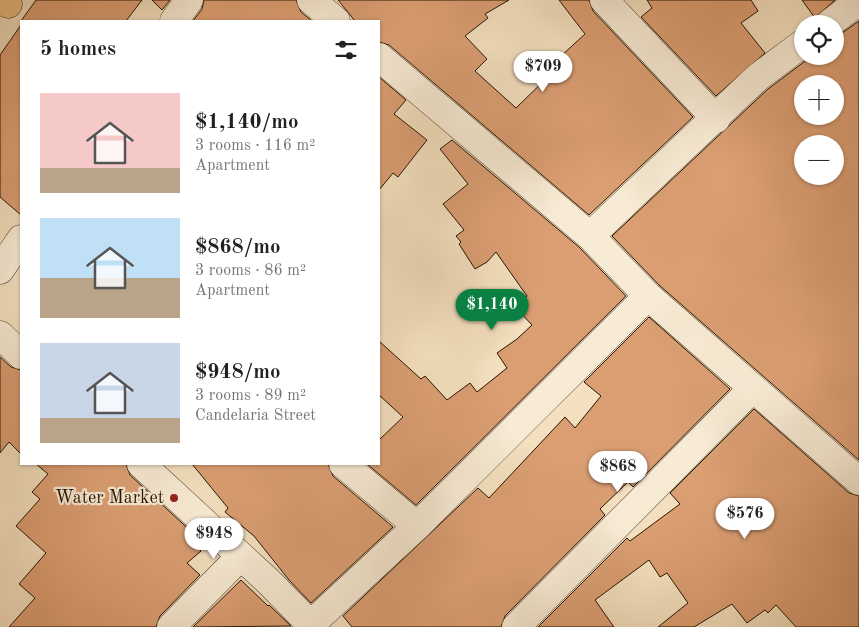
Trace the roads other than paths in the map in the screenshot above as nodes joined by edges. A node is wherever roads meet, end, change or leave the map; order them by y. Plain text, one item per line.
1 (189, 0) edge
2 (311, 0) edge
3 (604, 0) edge
4 (859, 1) edge
5 (841, 15) edge
6 (175, 20) edge
7 (335, 20) edge
8 (794, 50) edge
9 (380, 59) edge
10 (716, 119) junction
11 (590, 236) junction
12 (648, 296) junction
13 (0, 335) edge
14 (20, 354) edge
15 (752, 389) junction
16 (143, 465) edge
17 (344, 465) edge
18 (859, 482) edge
19 (417, 526) junction
20 (241, 556) junction
21 (311, 626) edge
22 (172, 627) edge
23 (516, 627) edge

1 - 6 street
2 - 7 street
3 - 10 street
4 - 5 street
8 - 10 street
9 - 11 street
10 - 11 street
11 - 12 street
12 - 15 street
12 - 19 street
13 - 14 street
15 - 18 street
15 - 23 street
16 - 20 street
17 - 19 street
19 - 21 street
20 - 21 street
20 - 22 street

